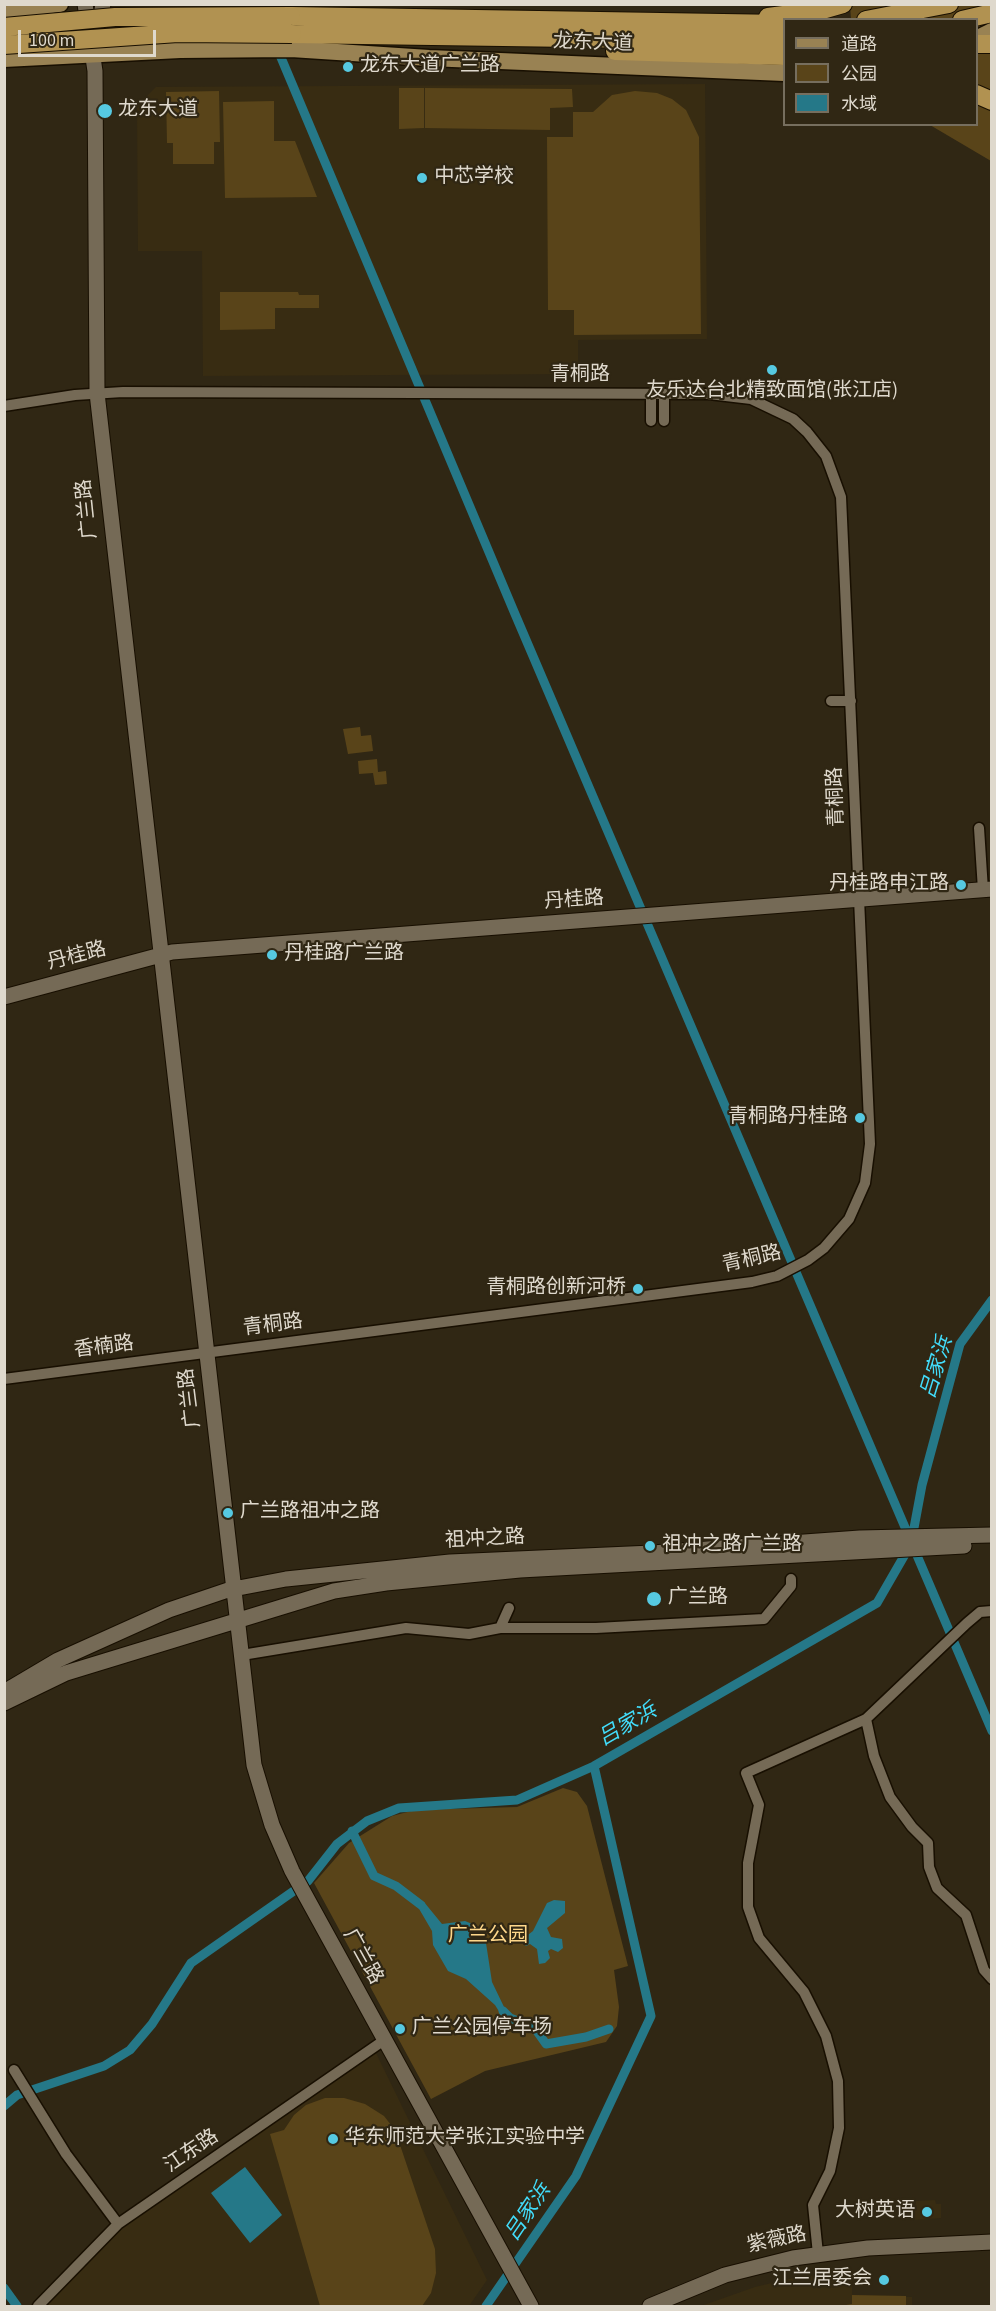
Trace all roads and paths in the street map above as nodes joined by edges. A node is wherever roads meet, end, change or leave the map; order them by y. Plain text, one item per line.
1 (60, 4) edge
2 (85, 4) edge
3 (103, 4) edge
4 (843, 4) edge
5 (950, 4) edge
6 (4, 11) edge
7 (992, 13) edge
8 (876, 18) edge
9 (971, 18) edge
10 (4, 19) edge
11 (68, 21) junction
12 (672, 23) junction
13 (783, 24) edge
14 (4, 27) edge
15 (992, 31) edge
16 (405, 36) junction
17 (978, 38) edge
18 (70, 40) junction
19 (783, 41) edge
20 (4, 45) edge
21 (4, 54) edge
22 (94, 55) junction
23 (783, 56) edge
24 (4, 59) edge
25 (783, 73) edge
26 (97, 393) junction
27 (651, 394) junction
28 (664, 394) junction
29 (4, 406) edge
30 (651, 421) dead end
31 (664, 421) dead end
32 (831, 701) dead end
33 (851, 701) junction
34 (979, 828) dead end
35 (989, 892) edge
36 (859, 902) junction
37 (160, 957) junction
38 (4, 997) edge
39 (204, 1353) junction
40 (4, 1379) edge
41 (992, 1535) edge
42 (967, 1542) junction
43 (859, 1545) junction
44 (992, 1545) edge
45 (791, 1579) dead end
46 (232, 1590) junction
47 (509, 1608) dead end
48 (992, 1611) edge
49 (235, 1622) junction
50 (500, 1628) junction
51 (242, 1655) junction
52 (4, 1692) edge
53 (4, 1703) edge
54 (866, 1719) junction
55 (290, 1873) junction
56 (310, 1909) junction
57 (992, 1979) edge
58 (380, 2043) junction
59 (14, 2070) dead end
60 (118, 2224) junction
61 (992, 2242) edge
62 (818, 2254) junction
63 (501, 2260) junction
64 (524, 2301) edge
65 (40, 2304) edge
66 (650, 2307) edge

1 - 6 main road
2 - 22 street
3 - 22 street
4 - 12 highway
5 - 8 highway
7 - 9 highway
10 - 11 highway, bridge
11 - 12 highway, bridge
11 - 14 highway, bridge
12 - 13 highway
15 - 17 main road
16 - 18 highway, bridge
16 - 19 highway
16 - 23 highway
18 - 20 highway, bridge
18 - 21 highway, bridge
22 - 24 main road, 龙东大道
22 - 25 main road, 龙东大道
22 - 26 street, 广兰路
26 - 27 street, 青桐路
26 - 29 street
26 - 37 street, 广兰路
27 - 28 street, 青桐路
27 - 30 street
28 - 31 street
28 - 33 street, 青桐路
32 - 33 street
33 - 36 street, 青桐路
34 - 35 street
35 - 36 street, 丹桂路
36 - 37 street, 丹桂路
36 - 39 street, 青桐路
37 - 38 street, 丹桂路
37 - 39 street, 广兰路
39 - 40 street, 香楠路
39 - 46 street, 广兰路
41 - 42 street, 祖冲之路
42 - 43 street, 祖冲之路
42 - 44 street, 祖冲之路
43 - 46 street, 祖冲之路
43 - 49 street, 祖冲之路
45 - 50 street
46 - 49 street, 广兰路
46 - 52 street, 祖冲之路
47 - 50 street
48 - 54 street
49 - 51 street, 广兰路
49 - 53 street, 祖冲之路
49 - 55 street, 广兰路
50 - 51 street
51 - 55 street, 广兰路
54 - 57 street
54 - 62 street
55 - 56 street, 广兰路
56 - 58 street, 广兰路
56 - 63 street, 广兰路
58 - 60 street, 江东路
58 - 63 street, 广兰路
59 - 60 street
60 - 65 street, 江东路
61 - 62 street, 紫薇路
62 - 66 street, 紫薇路
63 - 64 street, 广兰路

